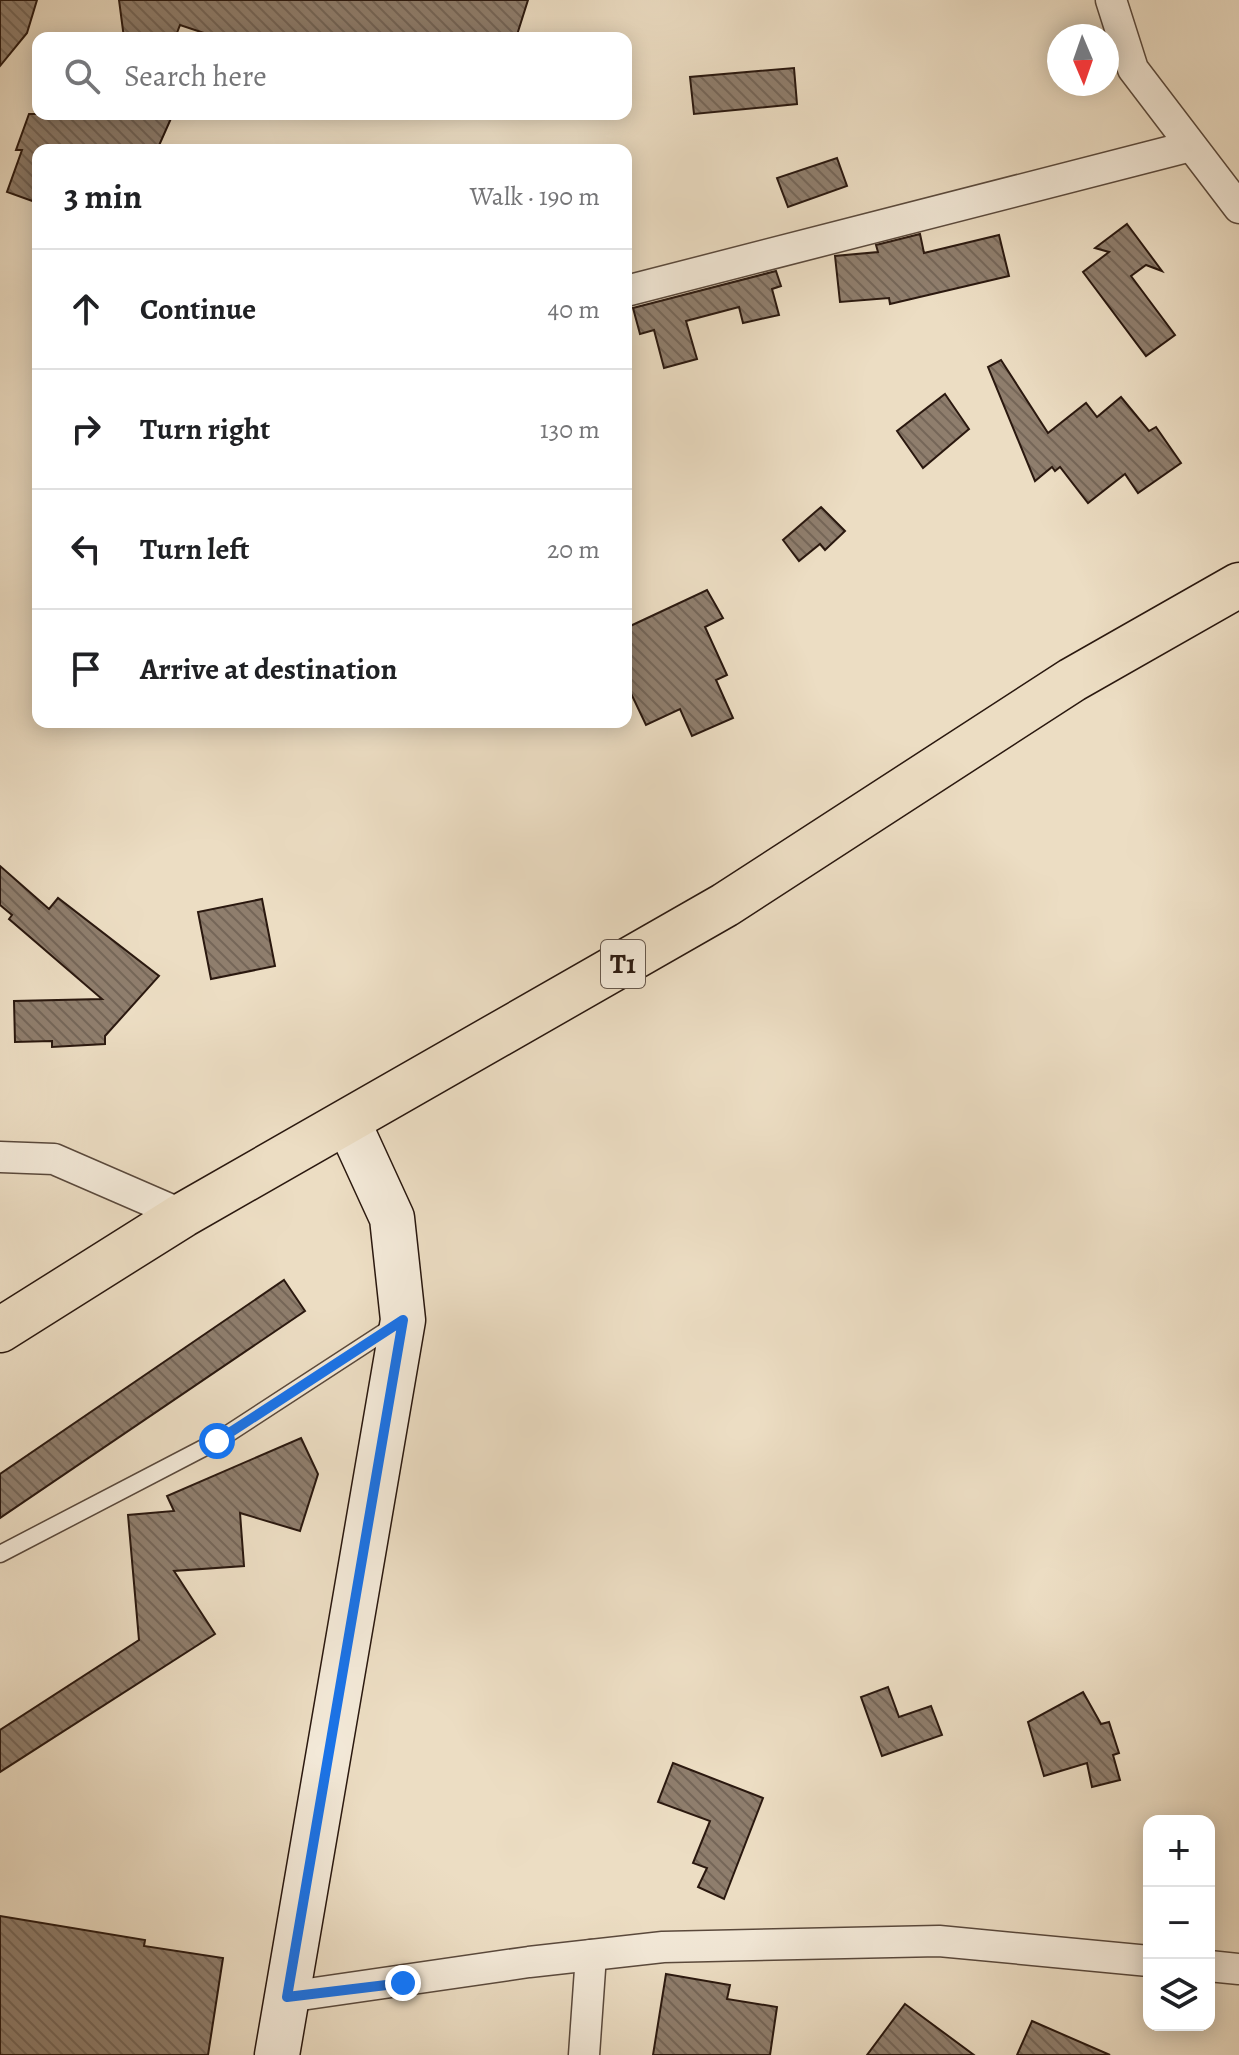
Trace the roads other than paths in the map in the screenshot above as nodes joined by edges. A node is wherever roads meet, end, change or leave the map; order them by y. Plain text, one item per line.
1 (1111, 0) edge
2 (1191, 146) junction
3 (1239, 208) edge
4 (632, 289) edge
5 (1239, 585) edge
6 (348, 1122) junction
7 (0, 1157) edge
8 (183, 1215) junction
9 (403, 1320) junction
10 (0, 1330) edge
11 (0, 1554) edge
12 (591, 1955) junction
13 (1143, 1960) edge
14 (1215, 1967) edge
15 (1239, 1969) edge
16 (287, 1997) junction
17 (277, 2055) edge
18 (584, 2055) edge

1 - 2 street
2 - 3 street
2 - 4 street
5 - 6 highway, T1
6 - 8 highway, T1
6 - 9 street
7 - 8 street
8 - 10 highway, T1
9 - 11 lane
9 - 16 street
12 - 13 street
12 - 16 street
12 - 18 street
14 - 15 street
16 - 17 street

